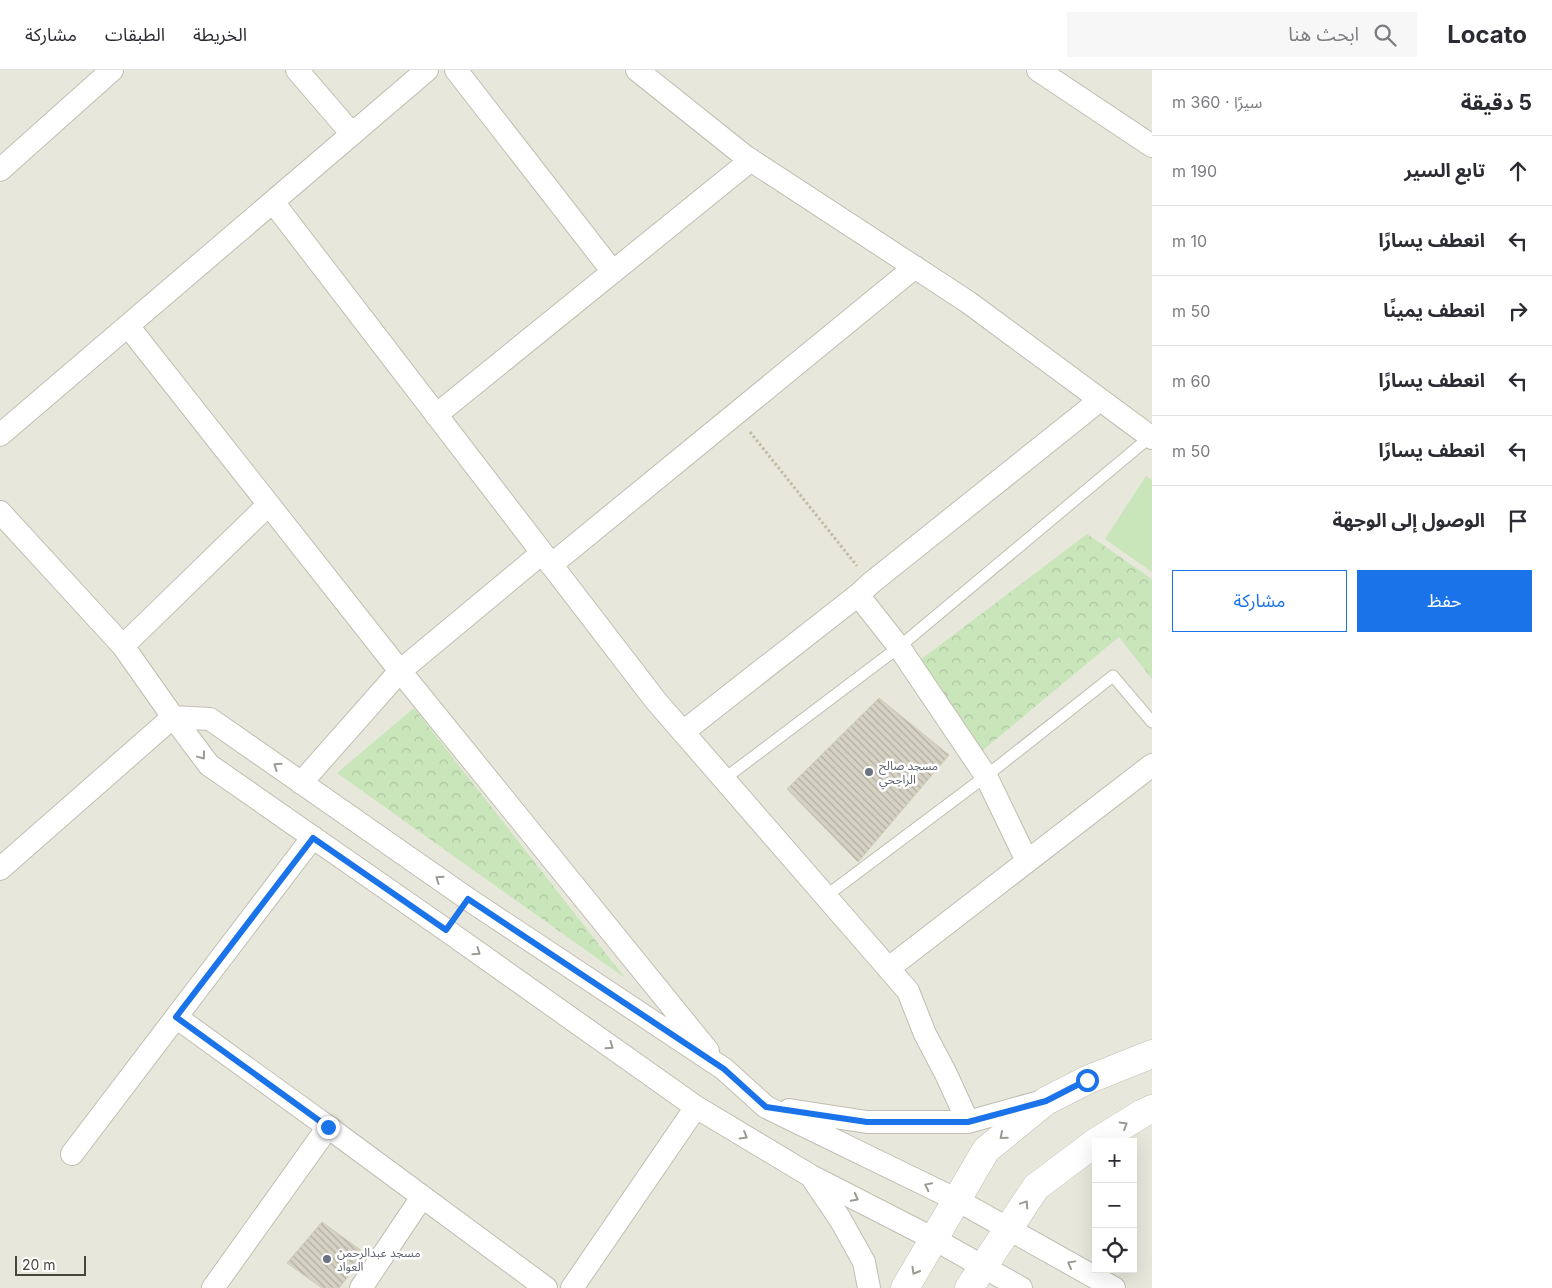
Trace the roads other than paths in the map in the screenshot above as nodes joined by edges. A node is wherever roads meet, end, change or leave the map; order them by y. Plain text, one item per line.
1 (112, 70) edge
2 (297, 70) edge
3 (427, 70) edge
4 (456, 70) edge
5 (637, 70) edge
6 (1038, 70) edge
7 (352, 134) junction
8 (1152, 146) edge
9 (751, 160) junction
10 (0, 170) edge
11 (273, 202) junction
12 (914, 267) junction
13 (613, 272) junction
14 (128, 326) junction
15 (1100, 400) junction
16 (436, 415) junction
17 (0, 435) edge
18 (1151, 438) edge
19 (268, 505) junction
20 (0, 512) edge
21 (547, 559) junction
22 (864, 589) junction
23 (123, 646) junction
24 (898, 647) junction
25 (400, 671) junction
26 (173, 717) junction
27 (1152, 722) edge
28 (683, 732) junction
29 (1152, 765) edge
30 (986, 776) junction
31 (724, 779) junction
32 (301, 783) junction
33 (313, 838) junction
34 (1027, 861) junction
35 (1, 864) edge
36 (826, 896) junction
37 (468, 899) junction
38 (446, 930) junction
39 (888, 968) junction
40 (176, 1017) junction
41 (1152, 1054) edge
42 (724, 1069) junction
43 (1046, 1101) junction
44 (696, 1107) junction
45 (766, 1107) junction
46 (1152, 1109) edge
47 (968, 1122) junction
48 (328, 1127) junction
49 (1102, 1138) edge
50 (1092, 1145) edge
51 (72, 1154) dead end
52 (811, 1176) junction
53 (422, 1197) junction
54 (957, 1200) junction
55 (1008, 1229) junction
56 (934, 1239) junction
57 (976, 1277) edge
58 (213, 1288) edge
59 (361, 1288) edge
60 (546, 1288) edge
61 (572, 1288) edge
62 (869, 1288) edge
63 (905, 1288) edge
64 (1021, 1288) edge
65 (1114, 1288) edge

1 - 10 street
2 - 7 street
3 - 7 street
4 - 13 street
5 - 9 street
6 - 8 street
7 - 11 street
9 - 12 street
9 - 13 street
11 - 14 street
11 - 16 street
12 - 15 street
12 - 21 street
13 - 16 street
14 - 17 street
14 - 19 street
15 - 18 street
15 - 22 street
16 - 21 street
18 - 24 lane
19 - 23 street
19 - 25 street
20 - 23 street
21 - 25 street
21 - 28 street
22 - 24 street
22 - 28 street
23 - 26 street
24 - 30 street
24 - 31 lane
25 - 32 street
25 - 42 street
32 -> 26 street
26 -> 33 street
26 - 35 street
27 - 30 lane
28 - 31 street
29 - 34 street
30 - 34 street
30 - 36 lane
31 - 36 street
37 -> 32 street
33 - 38 street
33 - 40 street
34 - 39 street
36 - 39 street
37 - 38 street
37 - 42 street
38 -> 44 street
39 - 47 street
40 - 48 street
40 - 51 street
41 - 43 street
42 - 45 street
43 - 47 street
43 -> 54 street
44 -> 52 street
44 - 61 street
45 - 47 street
54 -> 45 street
49 -> 46 street
48 - 53 street
48 - 58 street
55 -> 50 street
52 -> 56 street
52 - 62 street
53 - 59 street
53 - 60 street
54 - 55 street
54 - 56 street
55 - 57 street
65 -> 55 street
56 - 57 street
56 -> 63 street
57 - 64 street

